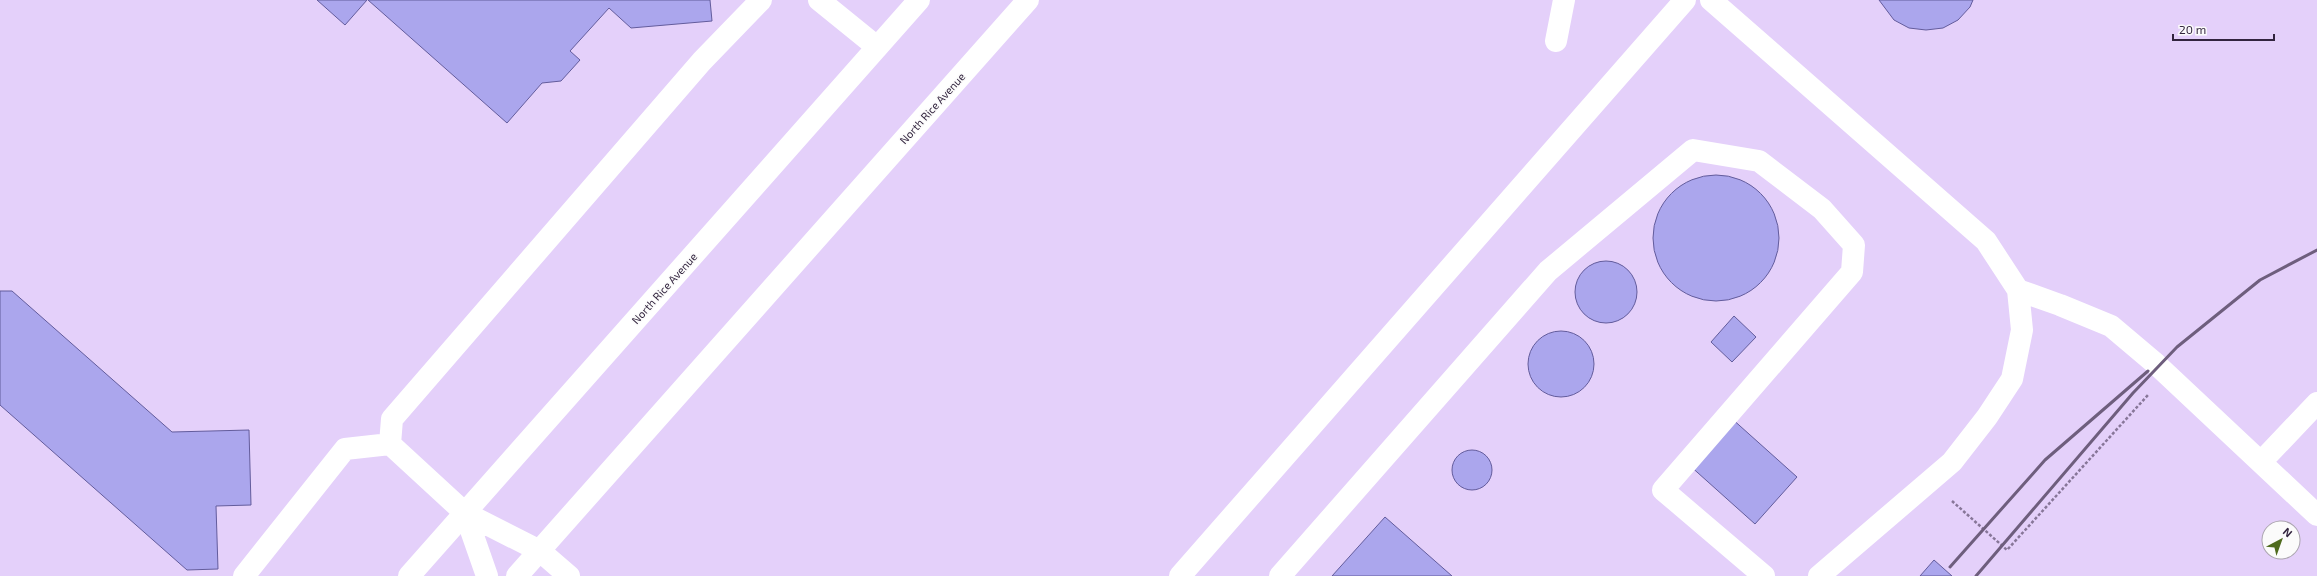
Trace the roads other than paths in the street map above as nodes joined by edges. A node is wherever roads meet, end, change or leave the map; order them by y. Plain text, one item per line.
1 (761, 0) edge
2 (819, 0) edge
3 (919, 0) edge
4 (1028, 0) edge
5 (1564, 0) edge
6 (1685, 0) edge
7 (1711, 0) edge
8 (1556, 41) dead end
9 (877, 47) junction
10 (2018, 290) junction
11 (2317, 403) edge
12 (390, 444) junction
13 (2261, 462) junction
14 (465, 513) junction
15 (2317, 515) edge
16 (540, 551) junction
17 (244, 576) edge
18 (409, 576) edge
19 (487, 576) edge
20 (517, 576) edge
21 (569, 576) edge
22 (1180, 576) edge
23 (1280, 576) edge
24 (1764, 576) edge
25 (1819, 576) edge

1 - 12 main road
2 - 9 main road
3 - 9 main road, North Rice Avenue
4 - 16 main road, North Rice Avenue
5 - 8 main road
6 - 22 main road
7 - 10 main road
9 - 14 main road, North Rice Avenue
10 - 13 main road
10 - 25 main road
11 - 13 main road
12 - 14 main road
12 - 17 main road
13 - 15 main road
14 - 16 main road
14 - 18 main road, North Rice Avenue
14 - 19 main road
16 - 20 main road, North Rice Avenue
16 - 21 main road
23 - 24 main road

